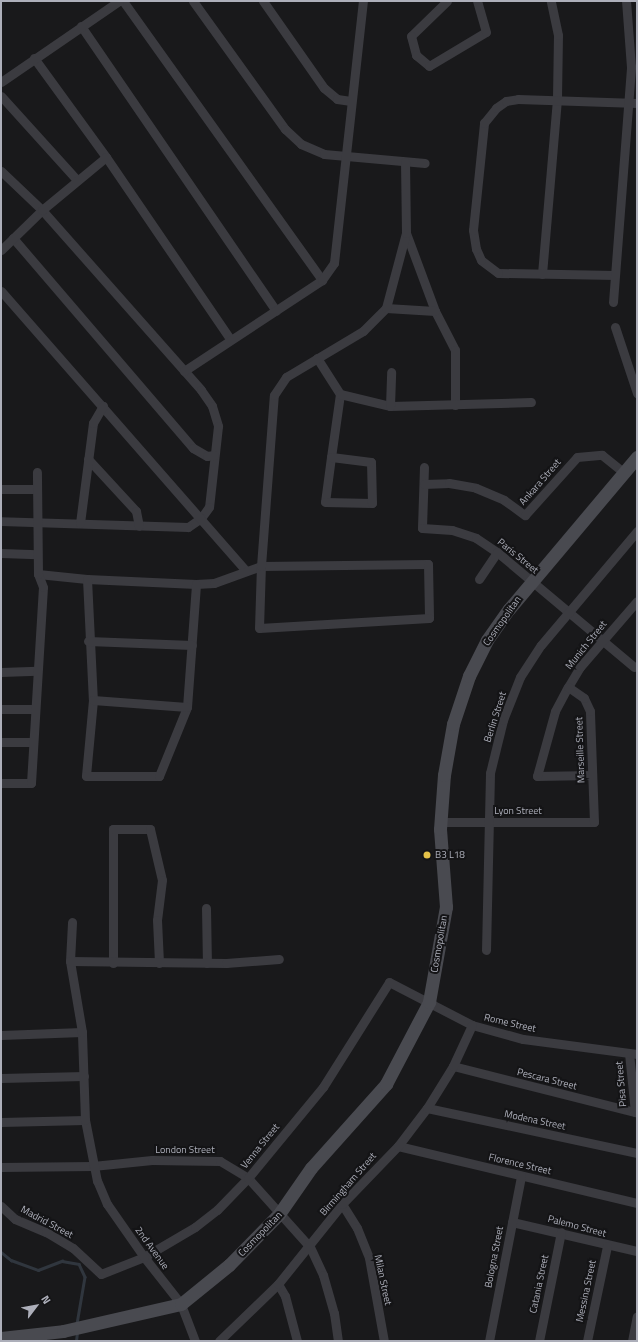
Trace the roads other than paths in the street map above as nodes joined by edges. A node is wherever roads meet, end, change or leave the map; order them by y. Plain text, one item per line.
1 (119, 1) edge
2 (122, 1) edge
3 (193, 1) edge
4 (263, 1) edge
5 (360, 1) edge
6 (447, 1) edge
7 (477, 1) edge
8 (551, 1) edge
9 (626, 1) edge
10 (81, 26) junction
11 (34, 58) junction
12 (1, 82) edge
13 (1, 96) edge
14 (557, 98) junction
15 (351, 101) junction
16 (633, 103) edge
17 (346, 156) junction
18 (106, 157) junction
19 (405, 162) junction
20 (424, 164) dead end
21 (1, 171) edge
22 (76, 180) junction
23 (42, 210) junction
24 (406, 232) junction
25 (13, 238) junction
26 (1, 250) edge
27 (542, 274) junction
28 (615, 275) junction
29 (322, 280) junction
30 (1, 291) edge
31 (613, 302) dead end
32 (386, 308) junction
33 (276, 311) junction
34 (435, 311) junction
35 (615, 327) dead end
36 (230, 339) junction
37 (316, 358) junction
38 (184, 371) junction
39 (391, 372) dead end
40 (636, 386) edge
41 (340, 394) junction
42 (531, 402) dead end
43 (456, 405) junction
44 (103, 406) junction
45 (390, 406) junction
46 (214, 455) junction
47 (331, 457) junction
48 (637, 457) edge
49 (88, 459) junction
50 (424, 467) dead end
51 (37, 472) dead end
52 (624, 473) junction
53 (424, 484) junction
54 (1, 489) edge
55 (37, 489) junction
56 (201, 518) junction
57 (1, 521) edge
58 (38, 521) junction
59 (80, 523) junction
60 (139, 526) junction
61 (637, 531) edge
62 (497, 552) junction
63 (1, 553) edge
64 (37, 554) junction
65 (261, 566) junction
66 (246, 571) junction
67 (38, 574) junction
68 (87, 579) junction
69 (479, 579) dead end
70 (532, 582) junction
71 (196, 584) junction
72 (637, 601) edge
73 (568, 612) junction
74 (88, 641) junction
75 (603, 641) junction
76 (192, 644) junction
77 (634, 667) dead end
78 (37, 671) junction
79 (1, 672) edge
80 (568, 687) junction
81 (93, 700) junction
82 (187, 707) junction
83 (1, 709) edge
84 (35, 709) junction
85 (1, 742) edge
86 (32, 742) junction
87 (592, 775) junction
88 (1, 783) edge
89 (441, 822) junction
90 (487, 822) junction
91 (594, 822) joint
92 (206, 908) dead end
93 (72, 922) dead end
94 (486, 950) dead end
95 (279, 959) dead end
96 (70, 961) junction
97 (113, 963) junction
98 (159, 963) junction
99 (207, 963) junction
100 (389, 982) joint
101 (429, 1002) junction
102 (472, 1025) junction
103 (82, 1032) junction
104 (1, 1035) edge
105 (633, 1053) edge
106 (453, 1066) junction
107 (84, 1076) junction
108 (1, 1078) edge
109 (427, 1108) junction
110 (635, 1112) joint
111 (85, 1120) junction
112 (1, 1122) edge
113 (398, 1146) junction
114 (637, 1153) edge
115 (93, 1166) junction
116 (1, 1167) edge
117 (521, 1176) junction
118 (248, 1178) junction
119 (637, 1203) edge
120 (342, 1204) junction
121 (1, 1206) edge
122 (279, 1214) junction
123 (512, 1222) junction
124 (561, 1232) junction
125 (607, 1246) junction
126 (310, 1247) junction
127 (637, 1251) edge
128 (144, 1257) junction
129 (101, 1274) joint
130 (278, 1284) junction
131 (181, 1304) junction
132 (637, 1316) edge
133 (1, 1338) edge
134 (195, 1341) edge
135 (219, 1341) edge
136 (297, 1341) edge
137 (338, 1341) edge
138 (384, 1341) edge
139 (489, 1341) edge
140 (539, 1341) edge
141 (587, 1341) edge
142 (632, 1341) edge

1 - 10 street
2 - 29 street
3 - 17 street
4 - 15 street
5 - 15 street
6 - 7 street
8 - 14 street
9 - 16 street
10 - 11 street
10 - 33 street
11 - 12 street
11 - 18 street
13 - 22 street
14 - 16 street
14 - 27 street
14 - 27 street
15 - 17 street
16 - 28 street
17 - 19 street
17 - 29 street
18 - 22 street
18 - 36 street
19 - 20 street
19 - 24 street
21 - 23 street
22 - 23 street
23 - 25 street
23 - 38 street
24 - 32 street
24 - 34 street
25 - 26 street
25 - 46 street
27 - 28 street
28 - 31 street
29 - 33 street
30 - 44 street
32 - 34 street
32 - 37 street
33 - 36 street
34 - 43 street
35 - 40 street
36 - 38 street
37 - 41 street
37 - 65 street
38 - 46 street
39 - 45 street
41 - 45 street
41 - 47 street
42 - 43 street
43 - 45 street
44 - 49 street
44 - 56 street
46 - 56 street
47 - 47 street
48 - 52 street, Cosmopolitan
49 - 59 street
49 - 60 street
50 - 53 street, Paris Street
51 - 55 street
52 - 53 street, Ankara Street
52 - 70 street, Cosmopolitan
53 - 62 street, Paris Street
54 - 55 street
55 - 58 street
56 - 60 street
56 - 66 street
57 - 58 street
58 - 59 street
58 - 64 street
59 - 60 street
61 - 73 street, Berlin Street
62 - 69 street
62 - 70 street, Paris Street
63 - 64 street
64 - 67 street
65 - 65 street
65 - 66 street
66 - 71 street
67 - 68 street
67 - 78 street
68 - 71 street
68 - 74 street
70 - 73 street, Paris Street
70 - 89 street, Cosmopolitan
71 - 76 street
72 - 75 street, Munich Street
73 - 75 street, Paris Street
73 - 90 street, Berlin Street
74 - 76 street
74 - 81 street
75 - 77 street, Paris Street
75 - 80 street, Munich Street
76 - 82 street
78 - 79 street
78 - 84 street
80 - 87 street, Marseille Street
80 - 87 street, Munich Street
81 - 82 street
81 - 82 street
83 - 84 street
84 - 86 street
85 - 86 street
86 - 88 street
87 - 91 street, Marseille Street
89 - 90 street, Lyon Street
89 - 101 street, Cosmopolitan
90 - 91 street, Lyon Street
90 - 94 street, Berlin Street
92 - 99 street
93 - 96 street, 2nd Avenue
95 - 99 street
96 - 97 street
96 - 103 street, 2nd Avenue
97 - 98 street
97 - 98 street
98 - 99 street
100 - 101 street, Rome Street
100 - 118 street, Venna Street
101 - 102 street, Rome Street
101 - 122 street, Cosmopolitan
102 - 105 street, Rome Street
102 - 106 street, Birmingham Street
103 - 104 street
103 - 107 street, 2nd Avenue
105 - 110 street, Pisa Street
106 - 109 street, Birmingham Street
106 - 110 street, Pescara Street
107 - 108 street
107 - 111 street, 2nd Avenue
109 - 113 street, Birmingham Street
109 - 114 street, Modena Street
111 - 112 street
111 - 115 street, 2nd Avenue
113 - 117 street, Florence Street
113 - 120 street, Birmingham Street
115 - 116 street, London Street
115 - 118 street, London Street
115 - 128 street, 2nd Avenue
117 - 119 street, Florence Street
117 - 123 street, Bologna Street
118 - 122 street, London Street
118 - 128 street, Venna Street
120 - 126 street, Birmingham Street
120 - 138 street, Milan Street
121 - 129 street, Madrid Street
122 - 126 street, London Street
122 - 131 street, Cosmopolitan
123 - 124 street, Palemo Street
123 - 139 street, Bologna Street
124 - 125 street, Palemo Street
124 - 140 street, Catania Street
125 - 127 street, Palemo Street
125 - 141 street, Messina Street
126 - 130 street, Birmingham Street
126 - 137 street, London Street
128 - 129 street, Venna Street
128 - 131 street, 2nd Avenue
130 - 135 street, Birmingham Street
130 - 136 street
131 - 133 street, Cosmopolitan
131 - 134 street, 2nd Avenue
132 - 142 street

